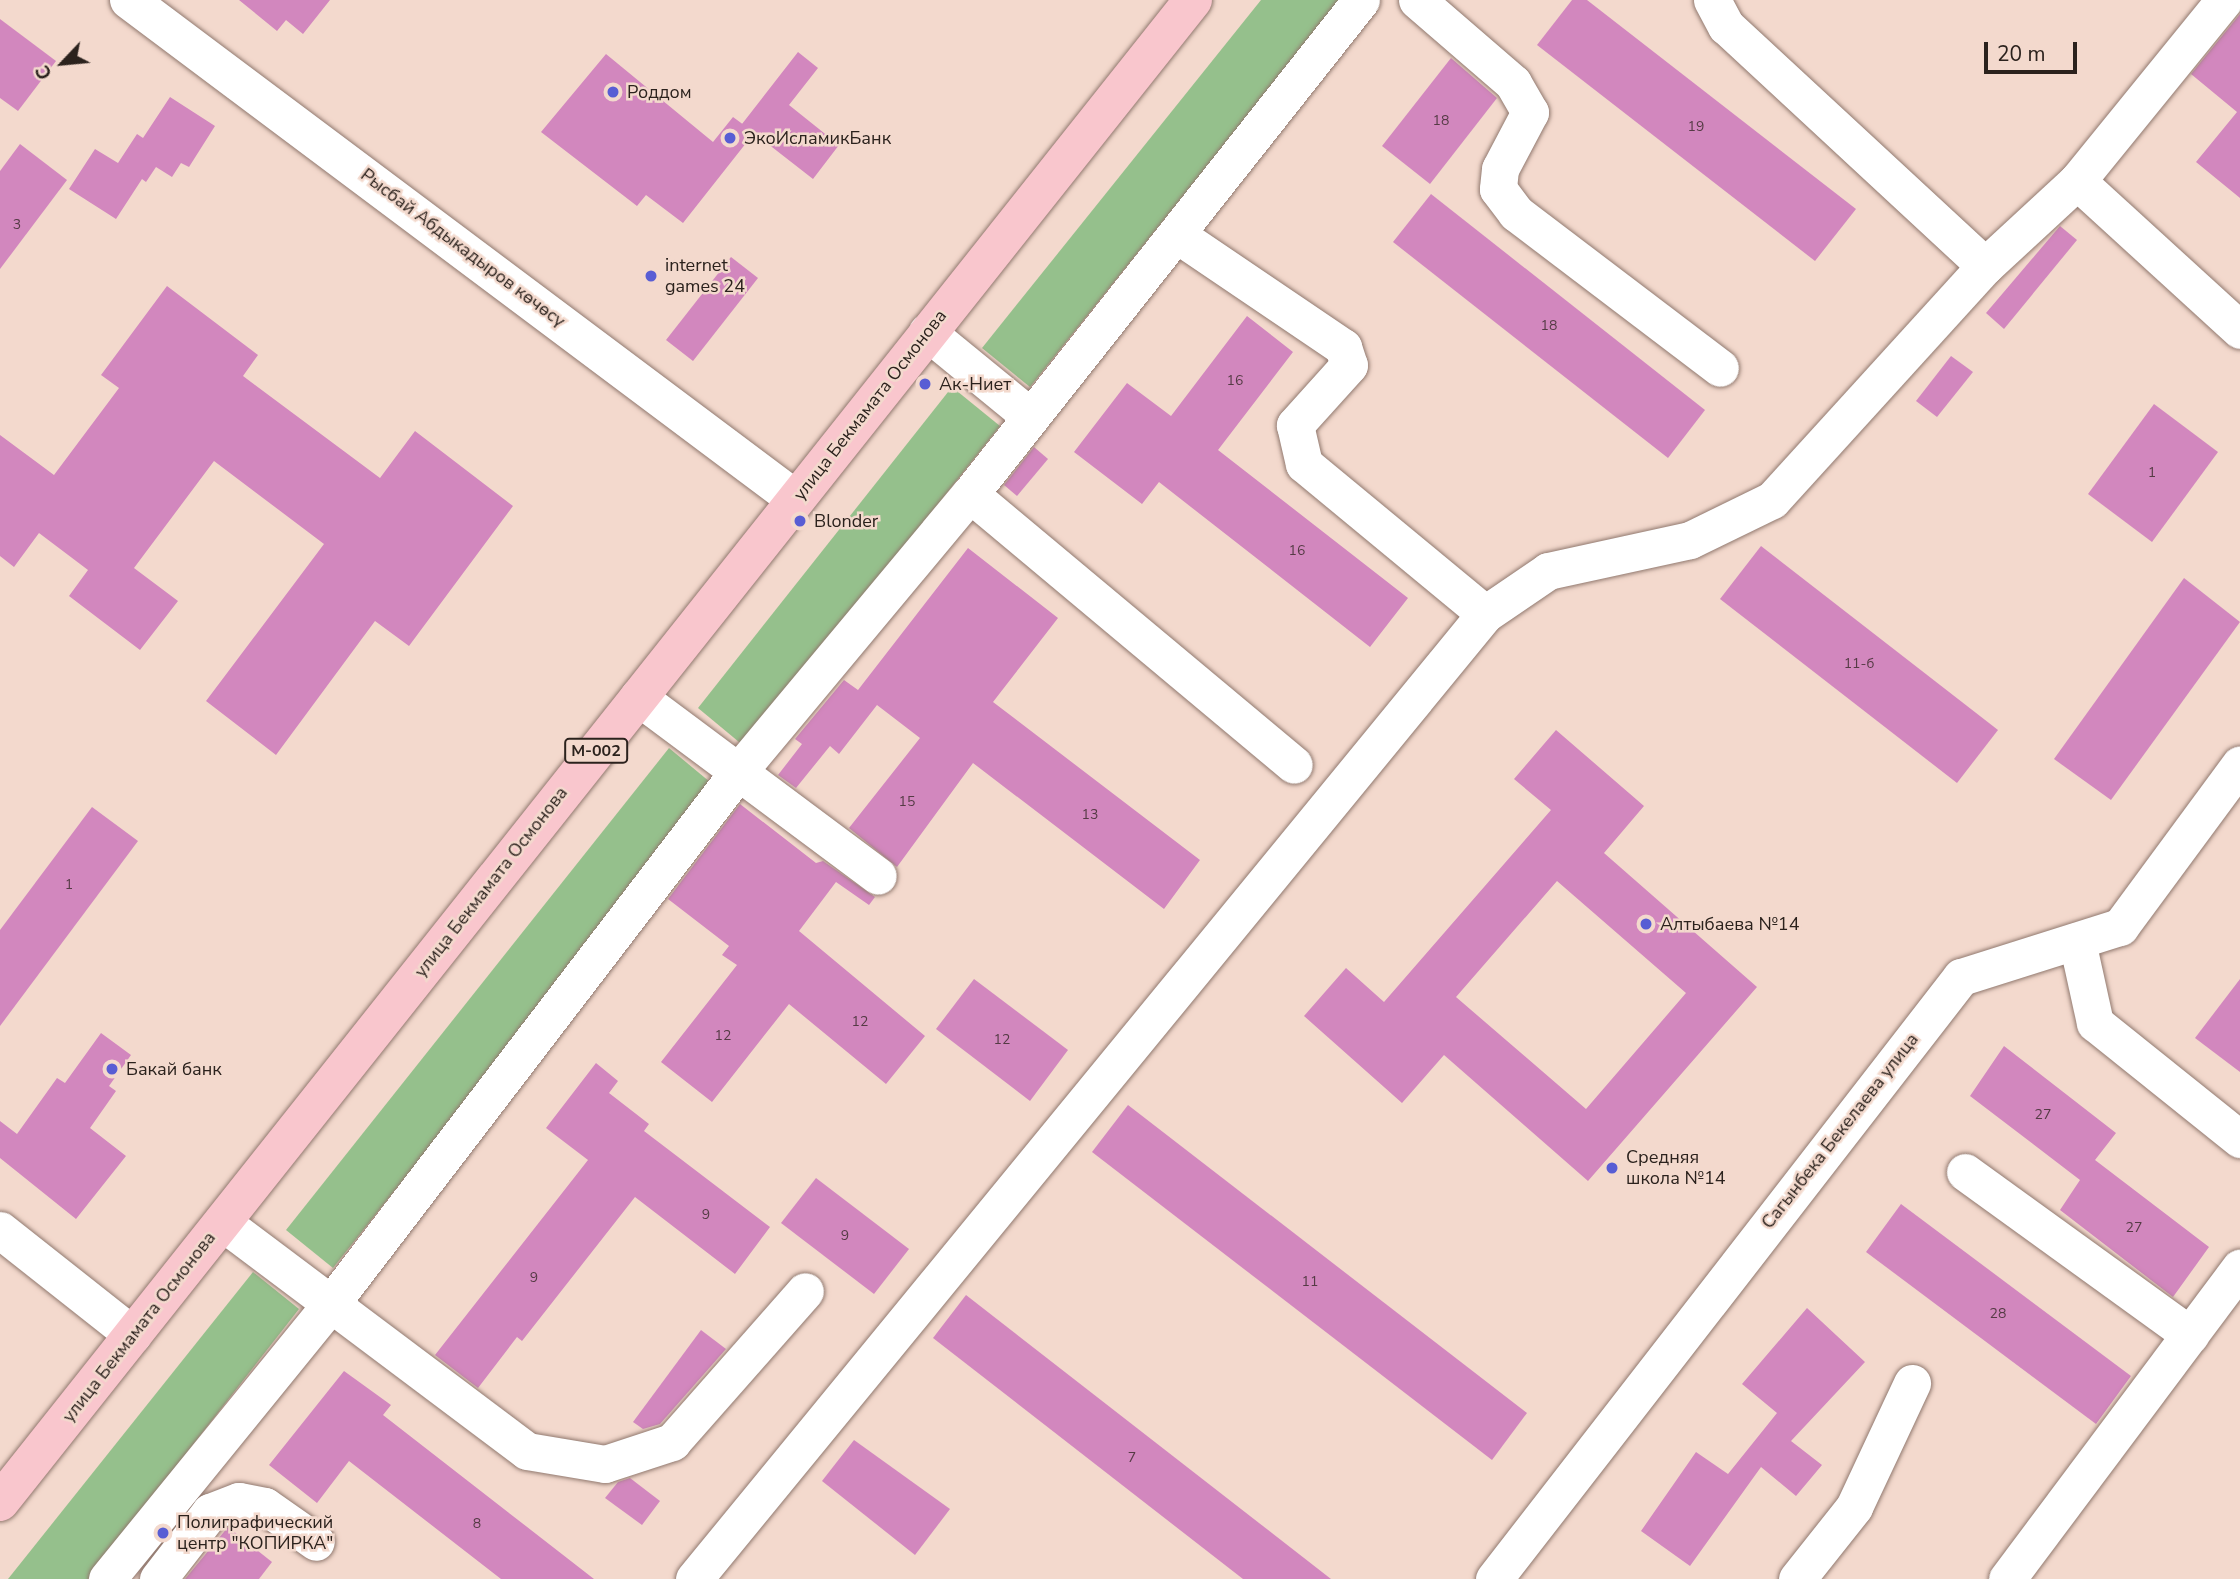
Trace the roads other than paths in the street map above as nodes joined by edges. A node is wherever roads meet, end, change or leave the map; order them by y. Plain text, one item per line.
1 (129, 0) edge
2 (1193, 0) edge
3 (1361, 0) edge
4 (1418, 0) edge
5 (1712, 0) edge
6 (2224, 0) edge
7 (2077, 181) junction
8 (1175, 234) junction
9 (1984, 266) junction
10 (2240, 330) edge
11 (927, 332) junction
12 (1720, 368) dead end
13 (1031, 417) junction
14 (970, 494) junction
15 (795, 499) junction
16 (1485, 614) junction
17 (638, 697) junction
18 (2240, 764) edge
19 (1294, 765) dead end
20 (738, 772) junction
21 (878, 876) dead end
22 (2077, 941) junction
23 (2240, 1139) edge
24 (1965, 1172) dead end
25 (222, 1222) junction
26 (0, 1230) edge
27 (2240, 1268) edge
28 (805, 1291) dead end
29 (330, 1305) junction
30 (133, 1335) junction
31 (2190, 1335) junction
32 (1912, 1384) dead end
33 (0, 1502) edge
34 (316, 1542) dead end
35 (107, 1579) edge
36 (158, 1579) edge
37 (694, 1579) edge
38 (1494, 1579) edge
39 (1797, 1579) edge
40 (2007, 1579) edge

1 - 15 main road, Рысбай Абдыкадыров көчөсү
2 - 11 highway, улица Бекмамата Осмонова / M-002
3 - 8 street
4 - 12 street
5 - 9 street
6 - 7 street
7 - 9 street
7 - 10 street
8 - 13 street
8 - 16 street
9 - 16 street
11 - 13 street
11 - 15 highway, улица Бекмамата Осмонова / M-002
13 - 14 street
14 - 19 street
14 - 20 street
15 - 17 highway, улица Бекмамата Осмонова / M-002
16 - 37 street
17 - 20 street
17 - 25 highway, улица Бекмамата Осмонова / M-002
18 - 22 street, Сагынбека Бекелаева улица
20 - 21 street
20 - 29 street
22 - 23 street
22 - 38 street, Сагынбека Бекелаева улица
24 - 31 street
25 - 29 street
25 - 30 highway, улица Бекмамата Осмонова / M-002
26 - 30 street
27 - 31 street
28 - 29 street
29 - 35 street
30 - 33 highway, улица Бекмамата Осмонова / M-002
31 - 40 street
32 - 39 street
34 - 36 street

